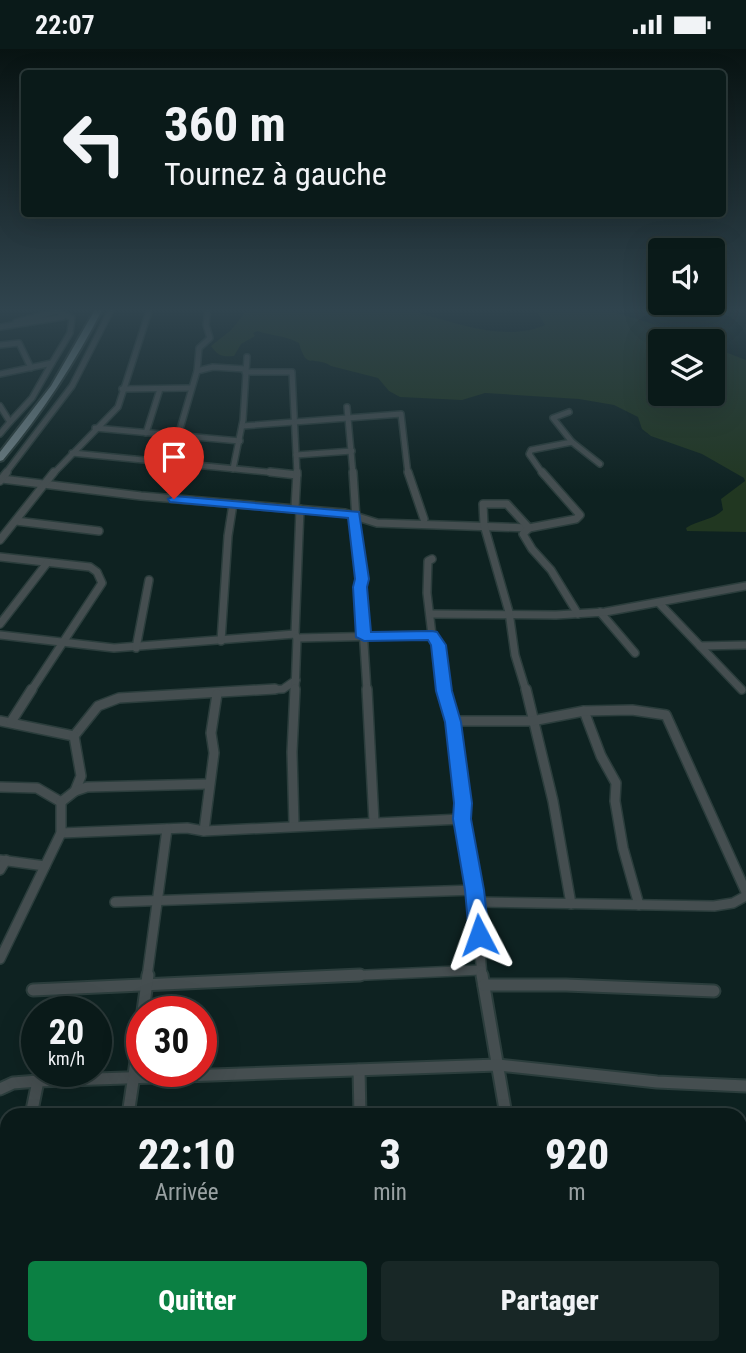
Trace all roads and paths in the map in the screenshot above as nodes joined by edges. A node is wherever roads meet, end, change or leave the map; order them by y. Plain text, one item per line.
1 (27, 369) edge
2 (49, 369) edge
3 (59, 369) edge
4 (67, 369) edge
5 (81, 369) edge
6 (129, 369) edge
7 (205, 369) edge
8 (232, 369) edge
9 (245, 370) junction
10 (197, 371) joint
11 (0, 374) edge
12 (190, 388) junction
13 (122, 389) junction
14 (160, 389) junction
15 (0, 406) edge
16 (347, 407) dead end
17 (569, 412) dead end
18 (348, 417) junction
19 (295, 421) junction
20 (10, 422) junction
21 (242, 426) junction
22 (95, 428) junction
23 (146, 433) junction
24 (0, 434) edge
25 (179, 436) junction
26 (240, 441) junction
27 (572, 442) junction
28 (0, 447) edge
29 (352, 451) junction
30 (72, 453) junction
31 (296, 455) junction
32 (0, 458) edge
33 (170, 463) junction
34 (600, 464) dead end
35 (233, 469) junction
36 (297, 475) junction
37 (1, 480) edge
38 (43, 485) junction
39 (233, 504) junction
40 (297, 509) junction
41 (354, 515) junction
42 (424, 519) dead end
43 (16, 521) junction
44 (484, 525) junction
45 (529, 528) junction
46 (99, 531) dead end
47 (0, 540) edge
48 (0, 557) edge
49 (432, 559) dead end
50 (47, 563) junction
51 (149, 580) dead end
52 (746, 586) edge
53 (659, 603) junction
54 (509, 612) junction
55 (600, 612) junction
56 (431, 614) junction
57 (578, 614) junction
58 (0, 624) edge
59 (0, 635) edge
60 (432, 635) junction
61 (296, 636) junction
62 (364, 637) junction
63 (222, 641) junction
64 (62, 642) junction
65 (746, 645) edge
66 (700, 646) junction
67 (136, 648) junction
68 (635, 653) dead end
69 (296, 680) junction
70 (742, 690) dead end
71 (217, 694) junction
72 (583, 711) junction
73 (0, 721) edge
74 (532, 721) junction
75 (11, 722) junction
76 (453, 722) junction
77 (74, 736) junction
78 (209, 784) junction
79 (0, 787) edge
80 (75, 791) junction
81 (61, 802) junction
82 (462, 819) junction
83 (373, 822) junction
84 (294, 825) junction
85 (167, 829) junction
86 (204, 831) junction
87 (61, 833) junction
88 (3, 860) edge
89 (46, 866) junction
90 (0, 870) edge
91 (475, 890) junction
92 (746, 894) edge
93 (115, 902) dead end
94 (158, 902) junction
95 (476, 902) junction
96 (571, 904) junction
97 (639, 905) junction
98 (0, 959) edge
99 (481, 970) junction
100 (147, 983) junction
101 (484, 985) junction
102 (33, 990) dead end
103 (714, 991) dead end
104 (145, 996) edge
105 (498, 1065) junction
106 (359, 1070) junction
107 (217, 1074) edge
108 (21, 1082) edge
109 (746, 1086) edge
110 (37, 1087) edge
111 (132, 1087) edge
112 (0, 1089) edge
113 (32, 1108) edge
114 (129, 1108) edge
115 (360, 1108) edge
116 (505, 1108) edge

1 - 11 street
2 - 20 street
3 - 28 main road
4 - 32 main road
5 - 37 street
6 - 13 street
7 - 10 street
8 - 9 street
9 - 19 street
9 - 21 street
10 - 12 street
12 - 14 street
12 - 25 street
13 - 14 street
13 - 22 street
14 - 23 street
15 - 20 street
16 - 18 street
17 - 27 street
18 - 19 street
18 - 29 street
18 - 42 street
19 - 21 street
19 - 31 street
20 - 24 street
21 - 26 street
22 - 23 street
22 - 30 street
23 - 25 street
25 - 26 street
25 - 33 street
26 - 35 street
27 - 34 street
27 - 45 street
29 - 31 street
29 - 41 street
30 - 33 street
30 - 38 street
31 - 36 street
33 - 35 street
35 - 36 street
36 - 40 street
37 - 38 street
38 - 39 street
38 - 43 street
39 - 40 street
39 - 63 street
40 - 41 street
40 - 61 street
41 - 44 street
41 - 62 street
43 - 46 street
43 - 47 street
44 - 45 street
44 - 45 street
44 - 54 street
45 - 57 street
48 - 50 street
49 - 56 street
50 - 58 street
50 - 64 street
51 - 67 street
52 - 53 street
53 - 55 street
53 - 66 street
54 - 56 street
54 - 57 street
54 - 74 street
55 - 57 street
55 - 68 street
56 - 60 street
59 - 64 street
60 - 62 street
60 - 76 street
61 - 62 street
61 - 63 street
61 - 69 street
62 - 83 street
63 - 67 street
64 - 67 street
64 - 75 street
65 - 66 street
66 - 70 street
69 - 71 street
69 - 84 street
71 - 77 street
71 - 78 street
72 - 74 street
72 - 92 street
72 - 97 street
73 - 75 street
74 - 76 street
74 - 96 street
75 - 77 street
76 - 82 street
77 - 80 street
78 - 80 street
78 - 86 street
79 - 81 street
80 - 81 street
81 - 87 street
82 - 83 street
82 - 91 street
83 - 84 street
84 - 86 street
85 - 86 street
85 - 87 street
85 - 94 street
87 - 89 street
88 - 89 street
88 - 90 street
89 - 98 street
91 - 94 street
91 - 95 street
92 - 97 street
93 - 94 street
94 - 100 street
95 - 96 street
95 - 99 street
96 - 97 street
99 - 100 street
99 - 101 street
100 - 102 street
100 - 104 street
101 - 103 street
101 - 105 street
105 - 106 street
105 - 109 street
105 - 116 street
106 - 107 street
106 - 115 street
108 - 112 street
110 - 113 street
111 - 114 street

